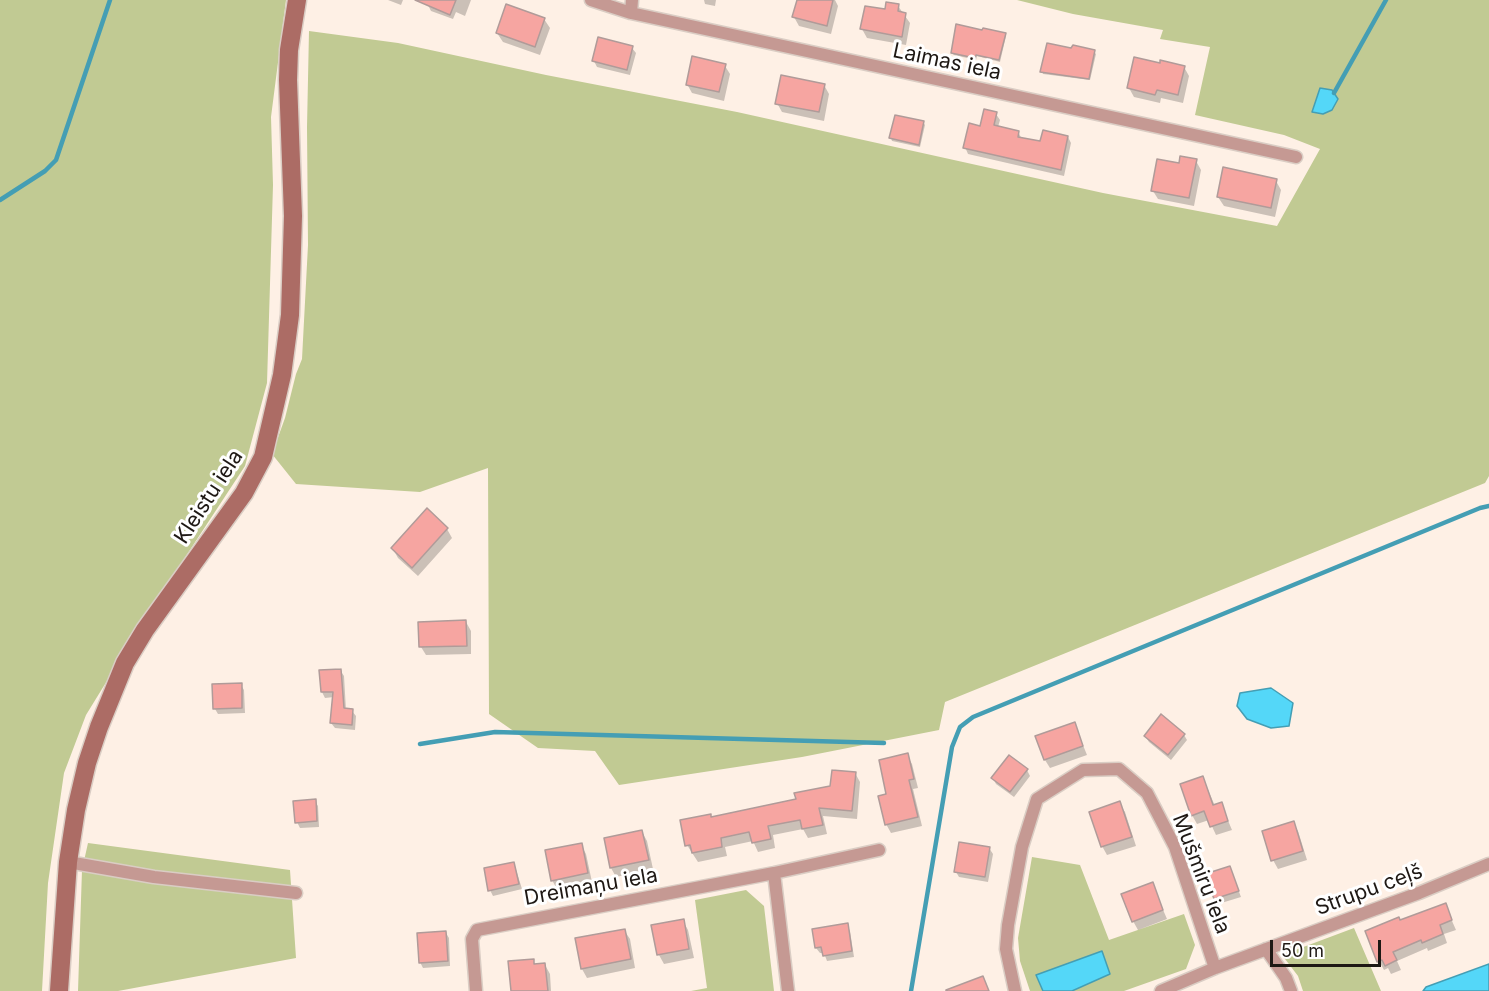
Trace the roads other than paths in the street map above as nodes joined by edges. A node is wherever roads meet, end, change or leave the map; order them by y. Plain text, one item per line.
1 (297, 0) edge
2 (591, 0) edge
3 (632, 0) edge
4 (631, 13) junction
5 (1296, 157) dead end
6 (879, 850) dead end
7 (68, 862) junction
8 (1489, 864) edge
9 (774, 873) junction
10 (296, 893) dead end
11 (1266, 949) junction
12 (1215, 968) junction
13 (59, 991) edge
14 (476, 991) edge
15 (788, 991) edge
16 (1015, 991) edge
17 (1161, 991) edge
18 (1291, 991) edge

1 - 7 street, Kleistu iela
2 - 4 street, Laimas iela
3 - 4 street
4 - 5 street, Laimas iela
6 - 9 street, Dreimaņu iela
7 - 10 street
7 - 13 street, Kleistu iela
8 - 11 street, Strupu ceļš
9 - 14 street, Dreimaņu iela
9 - 15 street
11 - 12 street, Strupu ceļš
11 - 18 street
12 - 16 street, Mušmiru iela
12 - 17 street, Strupu ceļš

